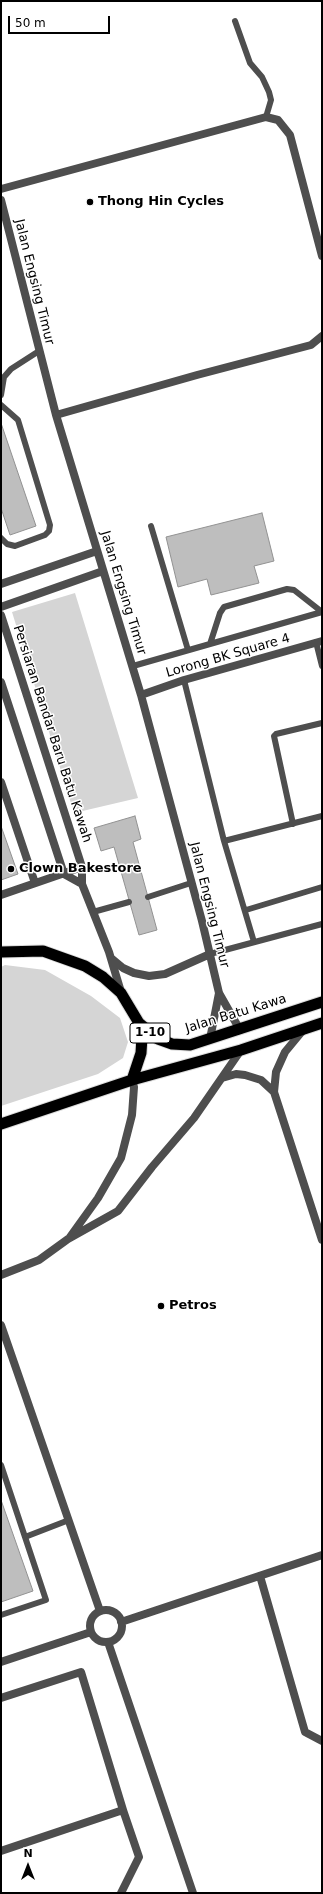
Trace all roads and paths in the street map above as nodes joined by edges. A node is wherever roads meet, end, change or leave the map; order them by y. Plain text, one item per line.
1 (235, 21) dead end
2 (266, 117) junction
3 (1, 188) edge
4 (1, 200) edge
5 (322, 256) edge
6 (322, 336) edge
7 (39, 351) junction
8 (1, 395) edge
9 (1, 406) edge
10 (56, 415) junction
11 (151, 526) dead end
12 (1, 538) edge
13 (97, 552) junction
14 (103, 571) junction
15 (1, 584) edge
16 (1, 607) edge
17 (322, 612) edge
18 (1, 615) edge
19 (319, 642) edge
20 (210, 644) junction
21 (188, 650) junction
22 (133, 666) junction
23 (322, 666) edge
24 (184, 680) junction
25 (1, 682) edge
26 (141, 695) junction
27 (322, 723) edge
28 (1, 782) edge
29 (322, 816) edge
30 (293, 824) junction
31 (224, 841) junction
32 (82, 867) junction
33 (64, 874) junction
34 (35, 883) junction
35 (191, 883) junction
36 (82, 884) junction
37 (322, 887) edge
38 (1, 895) edge
39 (148, 897) dead end
40 (130, 902) dead end
41 (246, 910) junction
42 (93, 912) junction
43 (322, 924) edge
44 (254, 942) junction
45 (1, 952) edge
46 (210, 954) junction
47 (111, 958) junction
48 (121, 993) junction
49 (219, 993) junction
50 (322, 1002) edge
51 (138, 1023) junction
52 (322, 1023) edge
53 (305, 1029) junction
54 (240, 1030) junction
55 (210, 1039) junction
56 (241, 1050) junction
57 (222, 1078) junction
58 (132, 1080) junction
59 (274, 1092) junction
60 (1, 1124) edge
61 (68, 1239) junction
62 (322, 1240) edge
63 (1, 1275) edge
64 (1, 1325) edge
65 (1, 1466) edge
66 (69, 1520) junction
67 (25, 1537) junction
68 (322, 1555) edge
69 (260, 1576) junction
70 (100, 1611) junction
71 (1, 1615) edge
72 (121, 1622) junction
73 (92, 1632) junction
74 (108, 1642) junction
75 (1, 1662) edge
76 (1, 1698) edge
77 (322, 1741) edge
78 (123, 1810) junction
79 (1, 1851) edge
80 (121, 1893) edge
81 (193, 1893) edge

1 - 2 lane
2 - 3 street
2 - 5 street
4 - 7 street, Jalan Engsing Timur
6 - 10 street
7 - 8 lane
7 - 10 street, Jalan Engsing Timur
9 - 12 lane
10 - 13 street, Jalan Engsing Timur
11 - 21 lane
13 - 14 street, Jalan Engsing Timur
13 - 15 street
14 - 16 street
14 - 22 street, Jalan Engsing Timur
17 - 20 lane
17 - 20 lane
18 - 32 street, Persiaran Bandar Baru Batu Kawah
19 - 23 lane
19 - 24 street, Lorong BK Square 4
20 - 21 lane
21 - 22 lane
22 - 26 street, Jalan Engsing Timur
24 - 26 street, Lorong BK Square 4
24 - 31 lane
25 - 33 street
26 - 35 street, Jalan Engsing Timur
27 - 30 lane
28 - 34 street
29 - 30 lane
30 - 31 lane
31 - 41 lane
32 - 33 street
32 - 36 street, Persiaran Bandar Baru Batu Kawah
33 - 34 street
33 - 36 street
34 - 38 street
35 - 39 lane
35 - 46 street, Jalan Engsing Timur
36 - 42 street, Persiaran Bandar Baru Batu Kawah
37 - 41 lane
40 - 42 lane
41 - 44 lane
42 - 47 street, Persiaran Bandar Baru Batu Kawah
43 - 44 lane
44 - 46 lane
45 - 48 highway, Jalan Batu Kawa / 1-10
46 - 47 street
46 - 49 street, Jalan Engsing Timur
47 - 48 street, Persiaran Bandar Baru Batu Kawah
48 - 51 highway, Jalan Batu Kawa / 1-10
49 - 54 street, Jalan Engsing Timur
49 - 55 street, Jalan Engsing Timur
50 - 54 highway, Jalan Batu Kawa / 1-10
51 - 55 highway, Jalan Batu Kawa / 1-10
51 - 58 highway
52 - 53 highway
53 - 56 highway
53 - 59 street
54 - 55 highway, Jalan Batu Kawa / 1-10
56 - 57 street
56 - 58 highway
57 - 59 street
57 - 61 street
58 - 60 highway
58 - 61 street
59 - 62 street
61 - 63 street
64 - 66 street
65 - 67 lane
66 - 67 lane
66 - 70 street
67 - 71 lane
68 - 69 street
69 - 72 street
69 - 77 street
70 - 72 street
70 - 73 street
72 - 74 street
73 - 74 street
73 - 75 street
74 - 81 street
76 - 78 street
78 - 79 street
78 - 80 street

